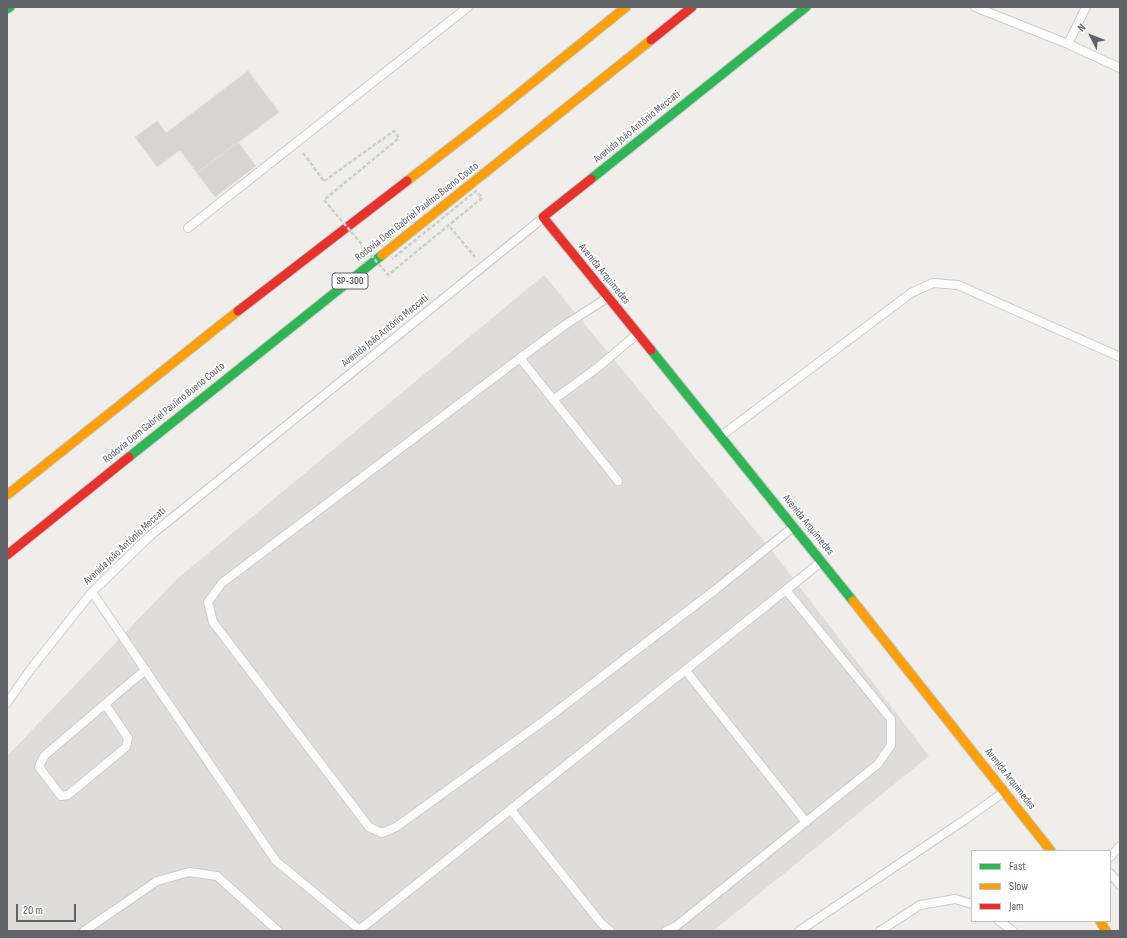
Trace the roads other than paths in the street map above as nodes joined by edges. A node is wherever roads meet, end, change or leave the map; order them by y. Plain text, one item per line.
1 (10, 7) edge
2 (468, 7) edge
3 (626, 7) edge
4 (692, 7) edge
5 (806, 7) edge
6 (975, 7) edge
7 (1086, 7) edge
8 (7, 9) edge
9 (1068, 44) junction
10 (1120, 68) edge
11 (543, 217) junction
12 (188, 228) dead end
13 (607, 298) junction
14 (637, 334) junction
15 (1120, 356) edge
16 (520, 358) junction
17 (553, 400) junction
18 (720, 436) junction
19 (56, 454) junction
20 (618, 481) dead end
21 (7, 488) edge
22 (7, 495) edge
23 (794, 527) junction
24 (7, 555) edge
25 (822, 562) junction
26 (786, 590) junction
27 (92, 592) junction
28 (146, 670) junction
29 (686, 671) junction
30 (7, 703) edge
31 (105, 704) junction
32 (1004, 791) junction
33 (511, 810) junction
34 (806, 822) junction
35 (1120, 846) edge
36 (1050, 850) edge
37 (1111, 856) edge
38 (1111, 874) edge
39 (1120, 885) edge
40 (971, 904) edge
41 (1000, 922) edge
42 (1101, 922) edge
43 (84, 931) edge
44 (278, 931) edge
45 (360, 931) edge
46 (610, 931) edge
47 (666, 931) edge
48 (799, 931) edge
49 (880, 931) edge
50 (1013, 931) edge
51 (1106, 931) edge

1 - 8 main road
2 - 12 lane
3 - 19 main road
4 - 24 main road, Rodovia Dom Gabriel Paulino Bueno Couto / SP-300
5 - 11 main road, Avenida João Antônio Meccati
6 - 9 lane
7 - 9 lane
9 - 10 lane
11 - 13 main road, Avenida Arquimedes
11 - 27 lane, Avenida João Antônio Meccati
13 - 14 main road, Avenida Arquimedes
13 - 16 lane
14 - 17 lane
14 - 18 main road, Avenida Arquimedes
15 - 18 lane
16 - 17 lane
16 - 23 lane
17 - 20 lane
18 - 23 main road, Avenida Arquimedes
19 - 21 main road
19 - 22 main road
23 - 25 main road, Avenida Arquimedes
25 - 26 lane
25 - 32 main road, Avenida Arquimedes
26 - 29 lane
26 - 34 lane
27 - 28 lane
27 - 30 lane, Avenida João Antônio Meccati
28 - 31 lane
28 - 45 lane
29 - 33 lane
29 - 34 lane
31 - 31 lane
32 - 36 main road, Avenida Arquimedes
32 - 48 lane
33 - 45 lane
33 - 46 lane
34 - 47 lane
35 - 37 lane
38 - 39 lane
40 - 49 lane
41 - 50 lane
42 - 51 main road
43 - 44 lane

